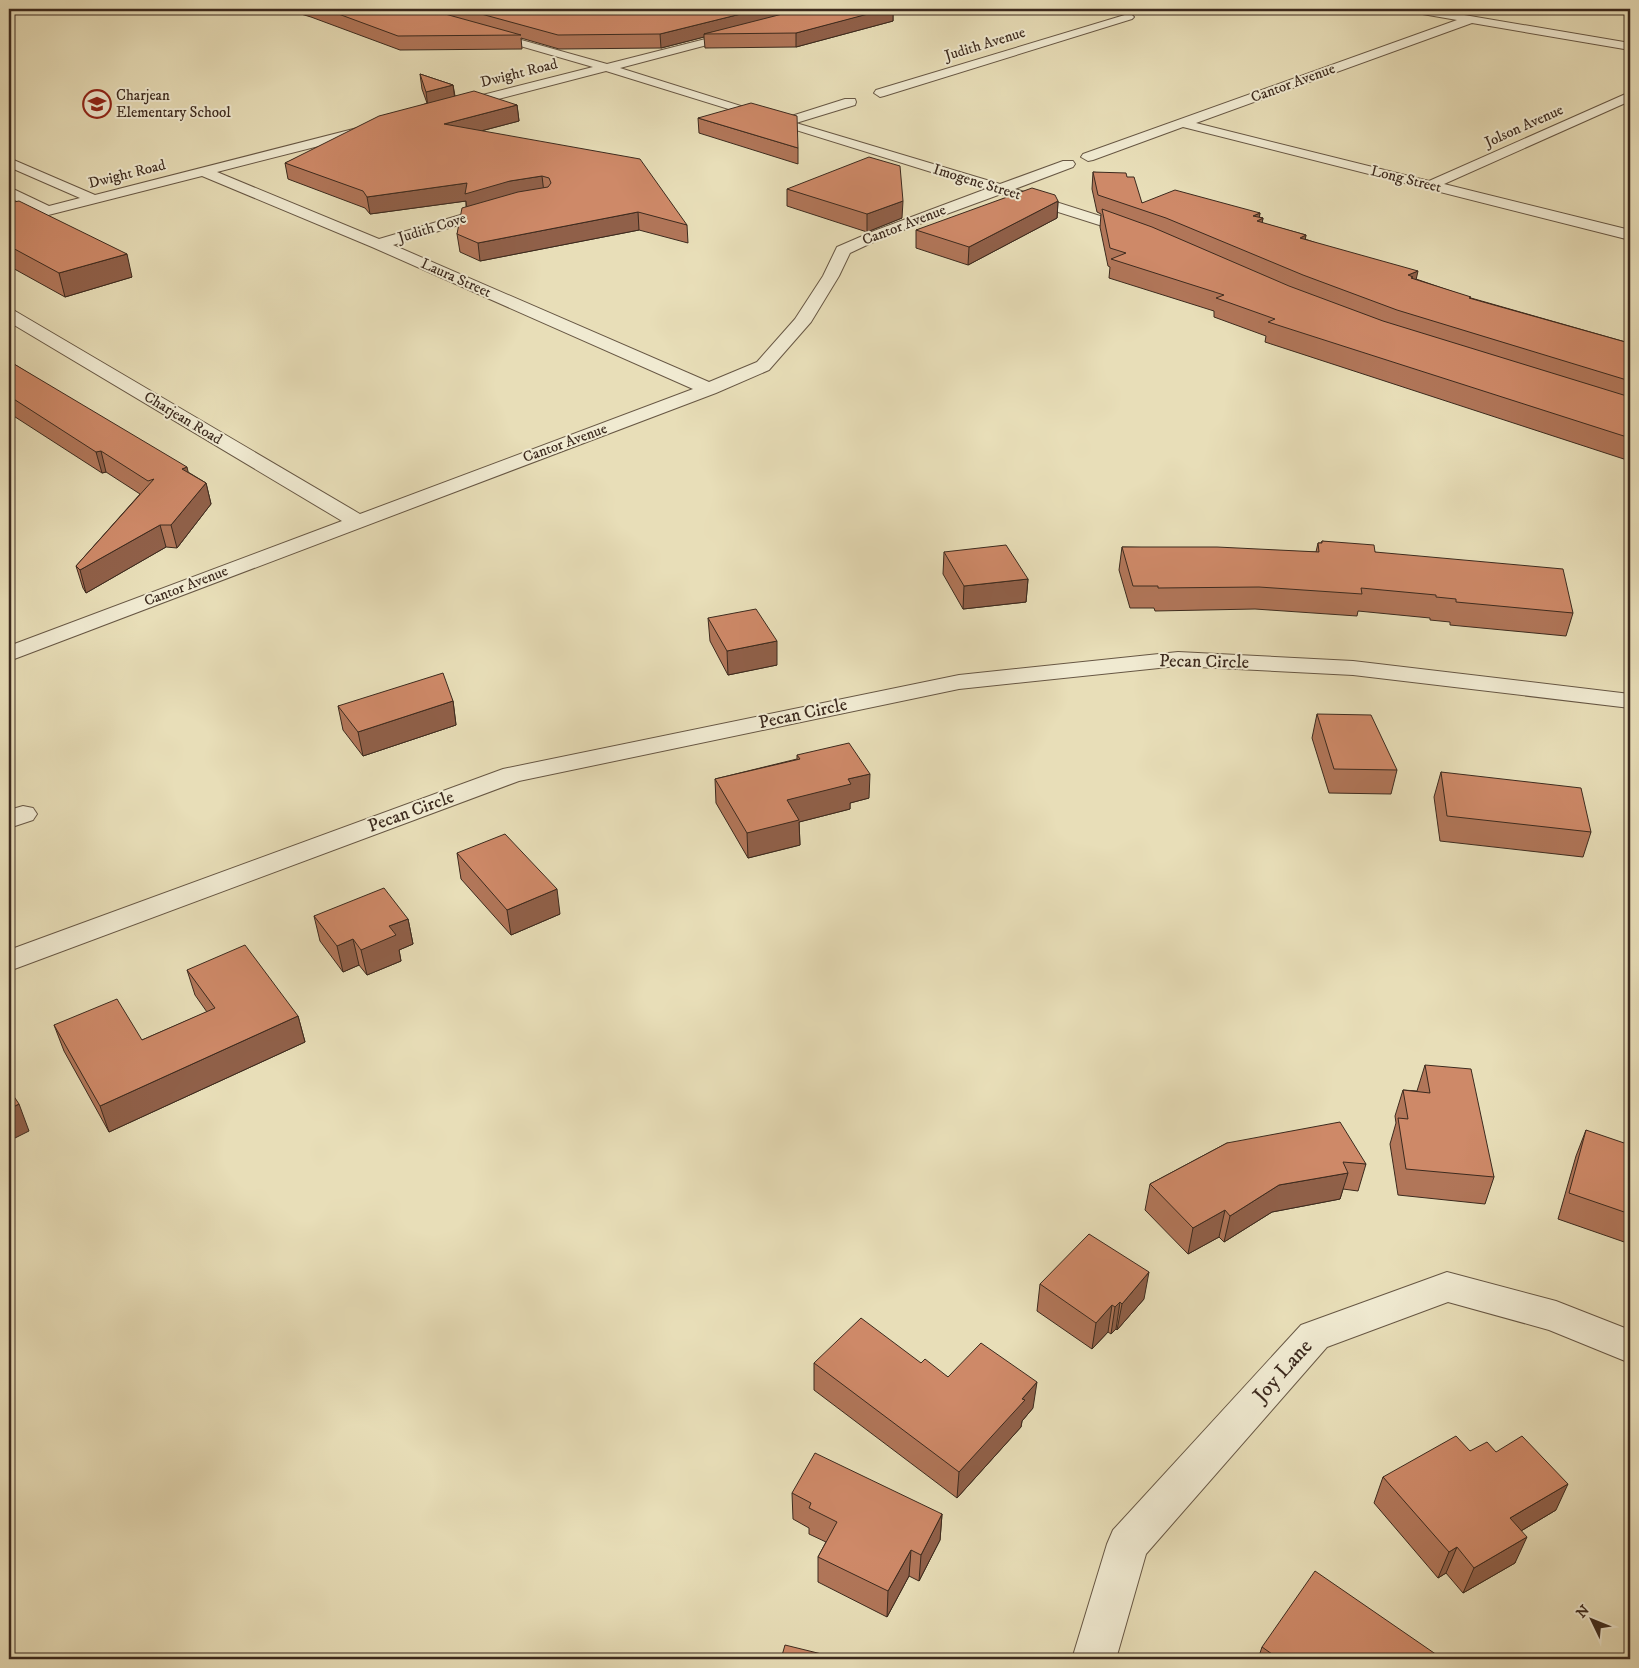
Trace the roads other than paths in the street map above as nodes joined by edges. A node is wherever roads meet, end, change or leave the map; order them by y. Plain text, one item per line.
1 (1411, 9) edge
2 (1110, 13) dead end
3 (1470, 20) junction
4 (758, 28) edge
5 (475, 30) edge
6 (1630, 47) edge
7 (608, 68) junction
8 (880, 93) dead end
9 (1630, 96) edge
10 (850, 102) dead end
11 (444, 110) edge
12 (782, 123) junction
13 (1181, 123) junction
14 (386, 124) edge
15 (1088, 157) dead end
16 (9, 162) edge
17 (1068, 164) dead end
18 (202, 172) junction
19 (1431, 185) junction
20 (1000, 188) junction
21 (9, 191) edge
22 (93, 199) junction
23 (508, 206) edge
24 (48, 211) junction
25 (9, 221) edge
26 (1630, 235) edge
27 (1149, 237) edge
28 (378, 244) junction
29 (9, 315) edge
30 (709, 389) junction
31 (357, 521) junction
32 (9, 654) edge
33 (1630, 701) edge
34 (9, 961) edge
35 (1630, 1347) edge
36 (1094, 1659) edge

1 - 3 street
2 - 8 street, Judith Avenue
3 - 6 street
3 - 13 street, Cantor Avenue
4 - 7 street, Dwight Road
5 - 7 street, Imogene Street
7 - 11 street, Dwight Road
7 - 12 street, Imogene Street
9 - 19 street, Jolson Avenue
10 - 12 street
12 - 20 street, Imogene Street
13 - 15 street, Cantor Avenue
13 - 19 street, Long Street
14 - 18 street, Dwight Road
16 - 22 street
17 - 20 street, Cantor Avenue
18 - 22 street, Dwight Road
18 - 28 street, Laura Street
19 - 26 street, Long Street
20 - 27 street, Imogene Street
20 - 30 street, Cantor Avenue
21 - 24 street
22 - 24 street, Dwight Road
23 - 28 street, Judith Cove
24 - 25 street, Dwight Road
28 - 30 street, Laura Street
29 - 31 street, Charjean Road
30 - 31 street, Cantor Avenue
31 - 32 street, Cantor Avenue
33 - 34 street, Pecan Circle
35 - 36 street, Joy Lane

